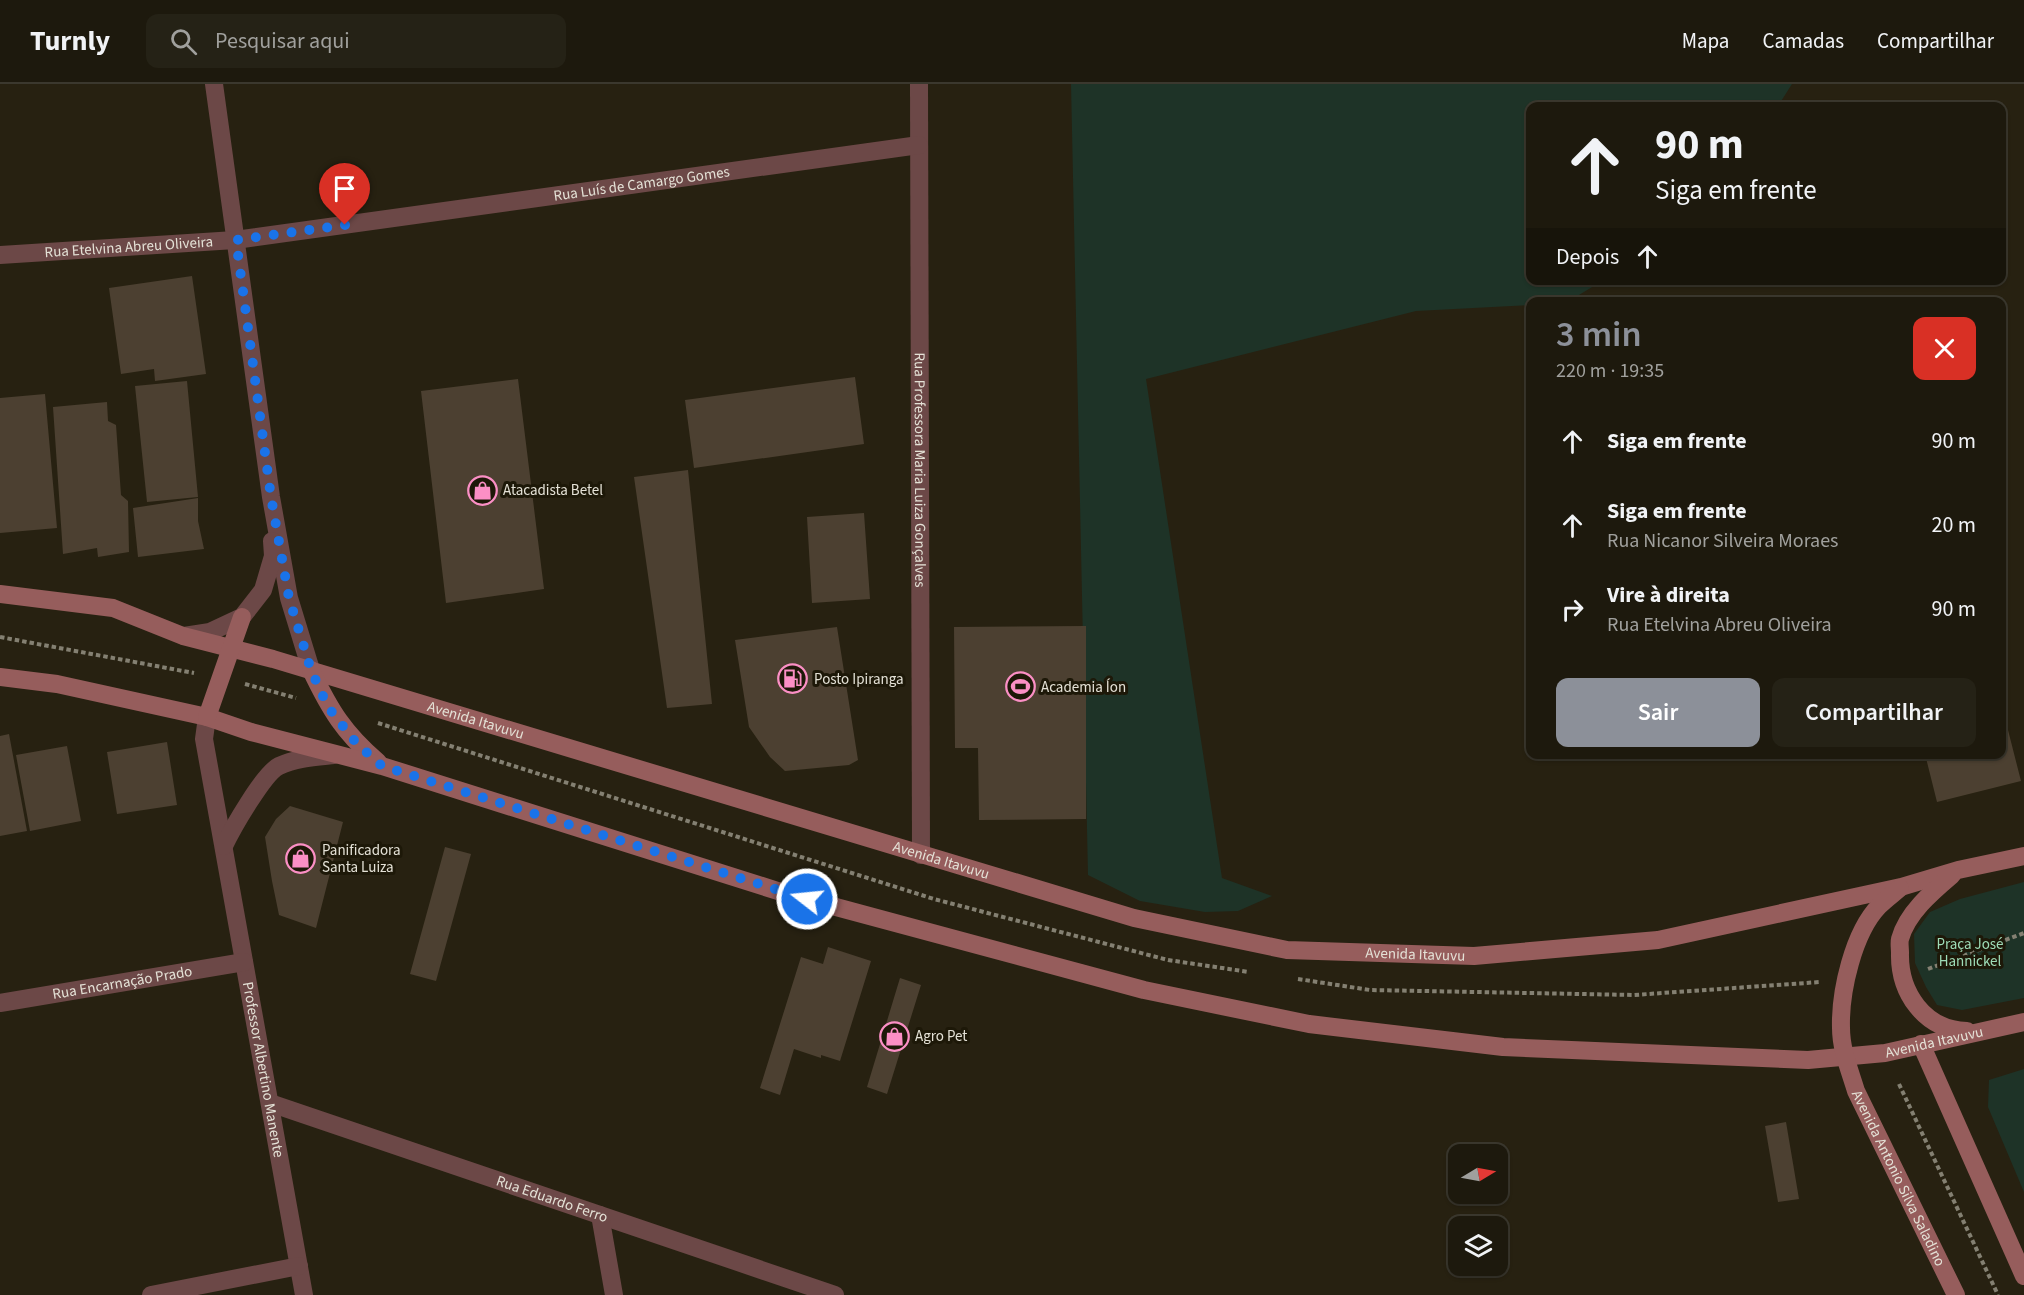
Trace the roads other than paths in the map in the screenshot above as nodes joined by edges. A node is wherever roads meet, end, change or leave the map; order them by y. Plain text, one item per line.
1 (214, 84) edge
2 (919, 84) edge
3 (919, 145) junction
4 (365, 222) joint
5 (236, 240) junction
6 (0, 255) edge
7 (271, 497) junction
8 (0, 594) edge
9 (242, 617) junction
10 (183, 636) junction
11 (230, 649) junction
12 (311, 670) junction
13 (0, 677) edge
14 (207, 717) junction
15 (340, 754) junction
16 (382, 766) junction
17 (224, 846) junction
18 (921, 855) junction
19 (2024, 856) edge
20 (1958, 870) junction
21 (1901, 887) junction
22 (244, 962) junction
23 (0, 1003) edge
24 (2024, 1022) edge
25 (1986, 1030) junction
26 (1921, 1044) junction
27 (1846, 1058) junction
28 (270, 1103) junction
29 (600, 1215) junction
30 (298, 1266) junction
31 (2024, 1276) edge
32 (151, 1295) edge
33 (304, 1295) edge
34 (614, 1295) edge
35 (835, 1295) edge
36 (1956, 1295) edge

1 - 5 street
2 - 3 street, Rua Professora Maria Luiza Gonçalves
3 - 4 street, Rua Luís de Camargo Gomes
3 - 18 street, Rua Professora Maria Luiza Gonçalves
4 - 5 street, Rua Etelvina Abreu Oliveira
5 - 6 street, Rua Etelvina Abreu Oliveira
5 - 7 street
7 - 9 street
7 - 12 street
8 - 10 main road, Avenida Itavuvu
9 - 10 street
9 - 11 main road
10 - 11 main road, Avenida Itavuvu
11 - 12 main road, Avenida Itavuvu
11 - 14 main road
12 - 16 main road
12 - 18 main road, Avenida Itavuvu
13 - 14 main road, Avenida Itavuvu
14 - 15 main road, Avenida Itavuvu
14 - 17 street, Professor Albertino Manente
15 - 16 main road, Avenida Itavuvu
15 - 17 street
16 - 27 main road, Avenida Itavuvu
17 - 22 street, Professor Albertino Manente
18 - 21 main road, Avenida Itavuvu
19 - 20 main road, Avenida Itavuvu
20 - 21 main road, Avenida Itavuvu
20 - 25 main road
21 - 27 main road, Avenida Itavuvu
22 - 23 street, Rua Encarnação Prado
22 - 28 street, Professor Albertino Manente
24 - 25 main road, Avenida Itavuvu
25 - 26 main road, Avenida Itavuvu
26 - 27 main road, Avenida Itavuvu
26 - 31 main road
27 - 36 main road, Avenida Antonio Silva Saladino
28 - 29 street, Rua Eduardo Ferro
28 - 30 street, Professor Albertino Manente
29 - 34 street
29 - 35 street, Rua Eduardo Ferro
30 - 32 street
30 - 33 street, Professor Albertino Manente

